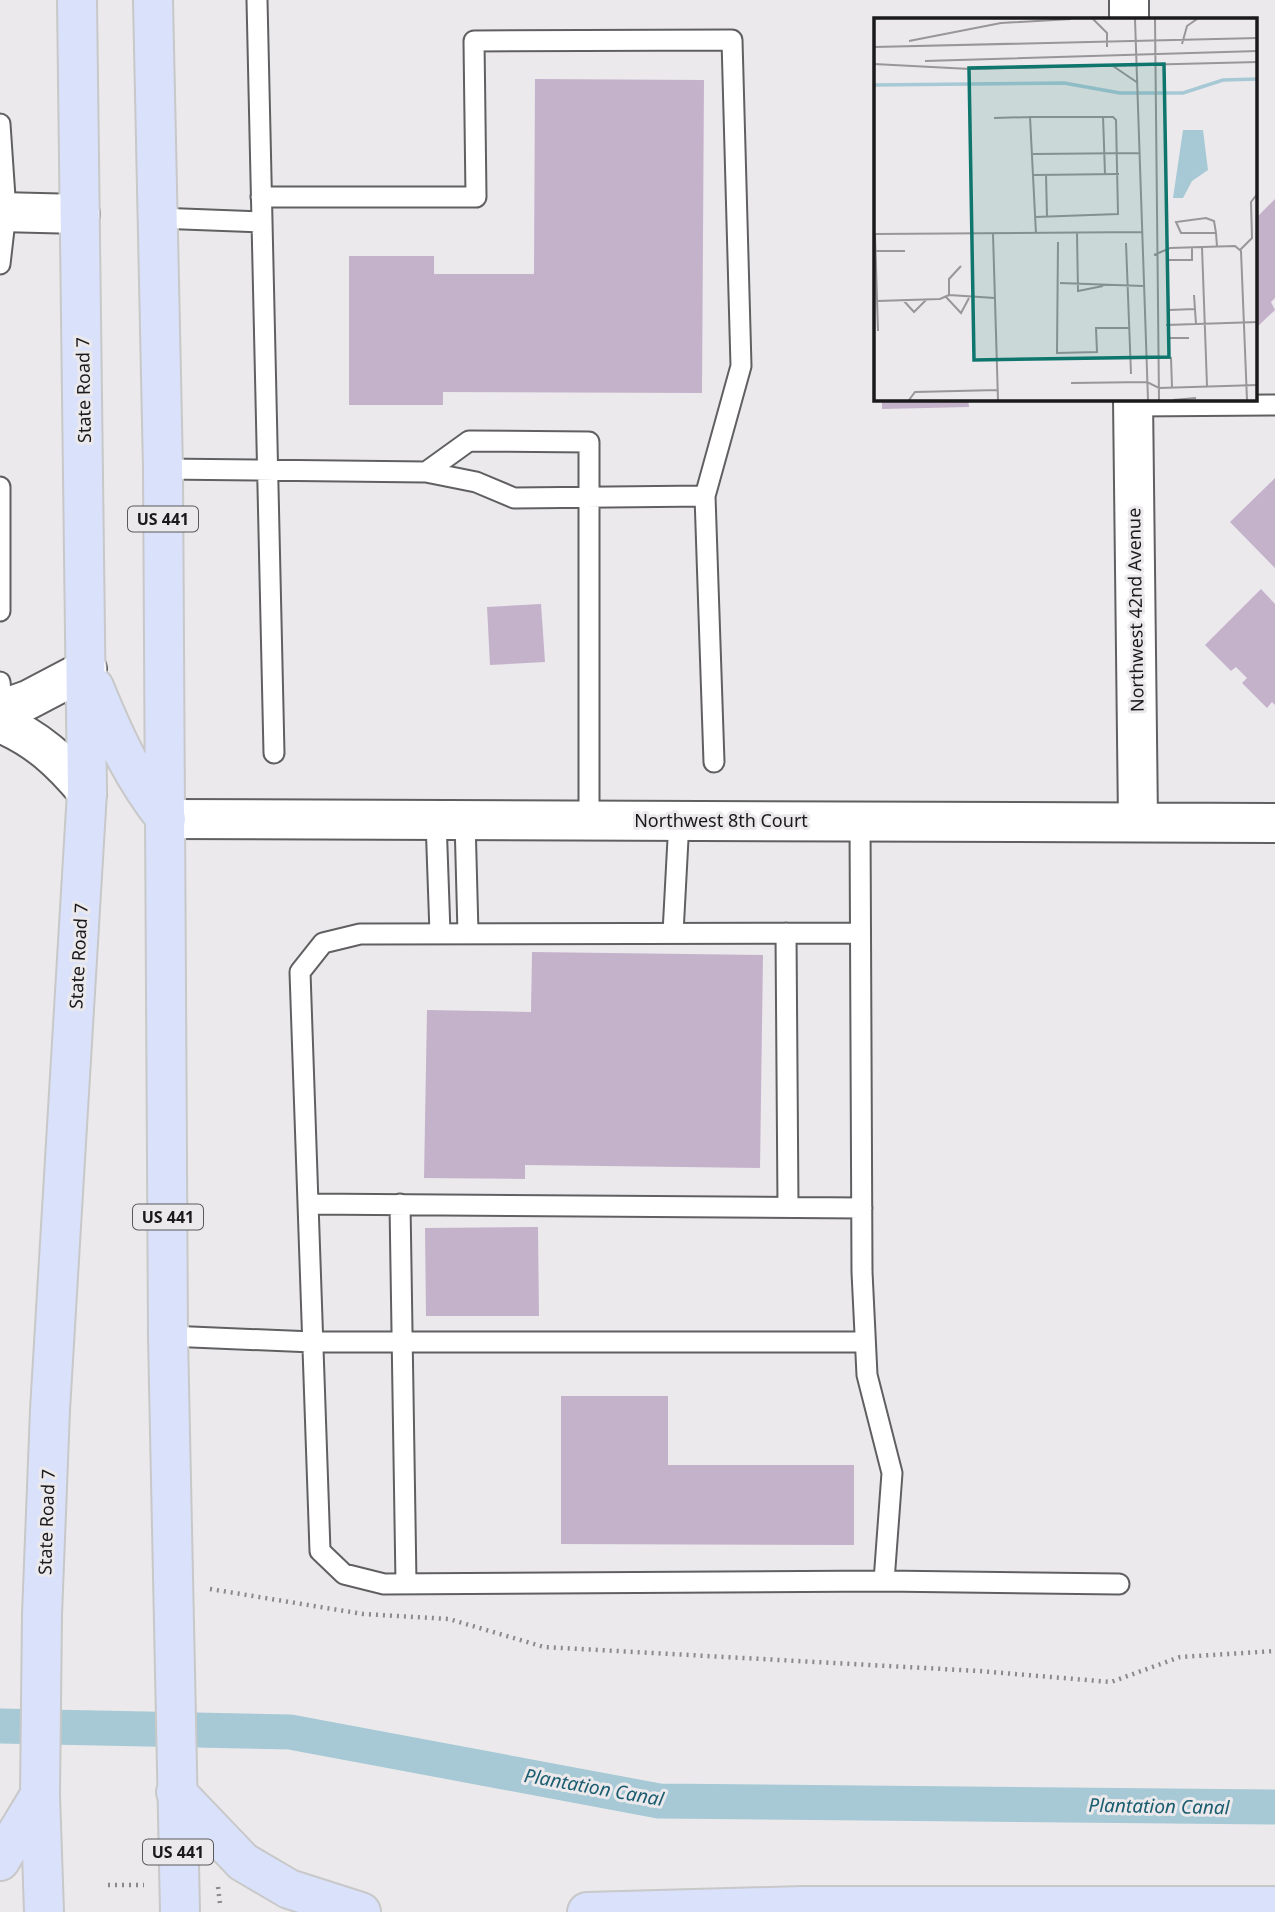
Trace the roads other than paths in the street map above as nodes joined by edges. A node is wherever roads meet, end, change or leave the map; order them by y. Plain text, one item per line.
1 (77, 0) edge
2 (153, 0) edge
3 (257, 0) edge
4 (1129, 0) edge
5 (1129, 18) edge
6 (0, 124) edge
7 (261, 197) junction
8 (3, 212) edge
9 (80, 214) junction
10 (157, 218) junction
11 (261, 222) junction
12 (0, 264) edge
13 (1133, 402) edge
14 (1275, 405) edge
15 (163, 469) junction
16 (266, 470) junction
17 (426, 472) junction
18 (0, 487) edge
19 (705, 496) junction
20 (589, 499) junction
21 (0, 611) edge
22 (87, 669) junction
23 (1, 706) edge
24 (274, 753) dead end
25 (714, 762) dead end
26 (87, 792) junction
27 (166, 819) junction
28 (450, 820) junction
29 (589, 820) junction
30 (679, 820) junction
31 (860, 820) junction
32 (1138, 821) junction
33 (1275, 823) edge
34 (440, 933) junction
35 (468, 933) junction
36 (673, 933) junction
37 (786, 933) junction
38 (860, 933) junction
39 (308, 1204) junction
40 (400, 1205) junction
41 (788, 1207) junction
42 (862, 1208) junction
43 (168, 1336) junction
44 (313, 1342) junction
45 (404, 1342) junction
46 (865, 1342) junction
47 (884, 1581) junction
48 (406, 1583) junction
49 (1119, 1584) dead end
50 (176, 1793) junction
51 (40, 1795) junction
52 (0, 1861) edge
53 (1275, 1906) edge
54 (44, 1912) edge
55 (180, 1912) edge
56 (361, 1912) edge
57 (587, 1912) edge

1 - 9 main road, State Road 7
2 - 10 main road, US 441
3 - 7 lane
4 - 5 street
6 - 8 lane
7 - 11 lane
7 - 19 lane
8 - 9 street
8 - 12 lane
9 - 22 main road, State Road 7
10 - 11 lane
10 - 15 main road, US 441
11 - 16 lane
13 - 14 lane
13 - 32 street, Northwest 42nd Avenue
15 - 16 lane
15 - 27 main road, US 441
16 - 17 lane
16 - 24 lane
17 - 20 lane
17 - 20 lane
18 - 21 lane
19 - 20 lane
19 - 25 lane
20 - 29 lane
22 - 23 street
22 - 26 main road, State Road 7
22 - 27 main road
23 - 26 street
26 - 51 main road, State Road 7
27 - 28 street, Northwest 8th Court
27 - 43 main road, US 441
28 - 29 street, Northwest 8th Court
28 - 34 lane
28 - 35 lane
29 - 30 street, Northwest 8th Court
30 - 31 street, Northwest 8th Court
30 - 36 lane
31 - 32 street, Northwest 8th Court
31 - 38 lane
32 - 33 street, Northwest 8th Court
34 - 35 lane
34 - 39 lane
35 - 36 lane
36 - 37 lane
37 - 38 lane
37 - 41 lane
38 - 42 lane
39 - 40 lane
39 - 44 lane
40 - 41 lane
40 - 45 lane
41 - 42 lane
42 - 46 lane
43 - 44 lane
43 - 50 main road, US 441
44 - 45 lane
44 - 48 lane
45 - 46 lane
45 - 48 lane
46 - 47 lane
47 - 48 lane
47 - 49 lane
50 - 55 main road, US 441
50 - 56 main road
51 - 52 main road
51 - 54 main road, State Road 7
53 - 57 main road

